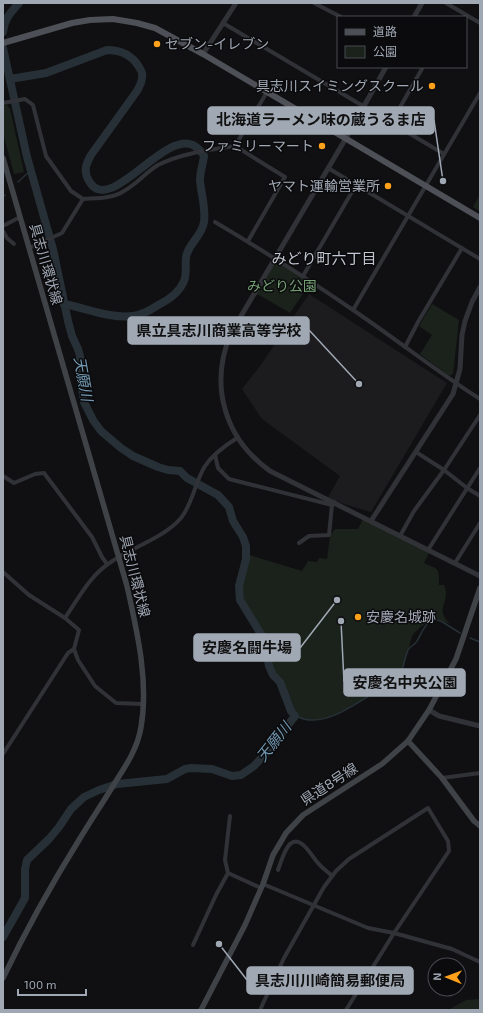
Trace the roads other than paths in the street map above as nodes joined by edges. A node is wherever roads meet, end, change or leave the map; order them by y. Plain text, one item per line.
1 (236, 3) edge
2 (314, 3) edge
3 (422, 3) edge
4 (446, 3) edge
5 (339, 16) edge
6 (415, 16) edge
7 (223, 23) junction
8 (480, 23) edge
9 (3, 43) edge
10 (203, 54) junction
11 (385, 68) edge
12 (422, 68) edge
13 (267, 92) junction
14 (480, 93) edge
15 (4, 103) edge
16 (364, 108) junction
17 (391, 123) junction
18 (346, 138) junction
19 (235, 146) junction
20 (444, 154) junction
21 (3, 158) edge
22 (328, 168) junction
23 (356, 185) junction
24 (426, 186) junction
25 (83, 199) junction
26 (409, 216) junction
27 (20, 217) junction
28 (480, 218) edge
29 (215, 222) dead end
30 (3, 226) edge
31 (3, 231) edge
32 (248, 241) junction
33 (14, 244) dead end
34 (29, 248) junction
35 (462, 248) junction
36 (275, 258) junction
37 (480, 259) edge
38 (303, 276) junction
39 (480, 287) edge
40 (353, 310) junction
41 (405, 347) junction
42 (456, 384) junction
43 (480, 399) edge
44 (480, 415) edge
45 (237, 438) junction
46 (416, 452) junction
47 (215, 455) junction
48 (480, 468) edge
49 (444, 470) junction
50 (3, 476) edge
51 (467, 488) junction
52 (480, 496) edge
53 (333, 504) junction
54 (371, 521) junction
55 (480, 523) edge
56 (478, 529) edge
57 (400, 536) junction
58 (299, 543) dead end
59 (428, 550) junction
60 (118, 557) junction
61 (455, 563) junction
62 (107, 564) junction
63 (3, 572) edge
64 (480, 576) edge
65 (479, 591) edge
66 (65, 618) junction
67 (74, 649) junction
68 (143, 704) junction
69 (429, 710) junction
70 (480, 726) edge
71 (408, 741) junction
72 (3, 754) edge
73 (480, 773) edge
74 (442, 778) junction
75 (230, 816) dead end
76 (480, 826) edge
77 (278, 870) dead end
78 (228, 873) junction
79 (332, 876) junction
80 (262, 886) junction
81 (313, 905) junction
82 (394, 933) junction
83 (192, 945) dead end
84 (480, 962) edge
85 (3, 978) edge
86 (201, 1010) edge
87 (260, 1010) edge
88 (346, 1010) edge

1 - 7 street
2 - 5 street
3 - 6 street
4 - 8 street
7 - 10 street
7 - 16 street
9 - 10 main road
10 - 13 main road
11 - 16 street
12 - 17 street
13 - 18 main road
13 - 19 street
14 - 20 street
15 - 25 street
16 - 17 street
16 - 18 street
17 - 20 street
18 - 22 street
18 - 24 main road
19 - 25 street
19 - 32 street
20 - 24 street
21 - 27 main road, 具志川環状線
22 - 23 street
22 - 36 street
23 - 26 street
23 - 38 street
24 - 26 street
24 - 28 main road
25 - 34 street
26 - 35 street
26 - 40 street
27 - 30 street
27 - 34 main road, 具志川環状線
29 - 32 street
31 - 33 street
32 - 36 street
34 - 60 main road, 具志川環状線
35 - 37 street
35 - 41 street
36 - 38 street
36 - 45 street
38 - 40 street
39 - 42 street
40 - 41 street
41 - 42 street
42 - 43 street
42 - 46 street
44 - 49 street
45 - 47 street
45 - 53 street
46 - 49 street
46 - 54 street
47 - 53 street
47 - 60 street
48 - 51 street
49 - 51 street
49 - 57 street
50 - 62 street
51 - 52 street
51 - 59 street
53 - 54 street
53 - 58 street
54 - 57 street
55 - 56 street
56 - 61 street
57 - 59 street
59 - 61 street
60 - 62 street
60 - 68 main road, 具志川環状線
61 - 64 street
62 - 66 street
63 - 66 street
65 - 69 main road, 県道8号線
66 - 67 street
67 - 68 street
67 - 72 street
68 - 85 main road, 具志川環状線
69 - 70 street
69 - 71 main road, 県道8号線
71 - 74 main road
71 - 80 main road, 県道8号線
73 - 74 street
74 - 76 main road
75 - 78 street
77 - 79 street
78 - 80 street
78 - 83 street
79 - 81 street
79 - 82 street
80 - 81 street
80 - 86 main road, 県道8号線
81 - 82 street
81 - 87 street
82 - 84 street
82 - 88 street

